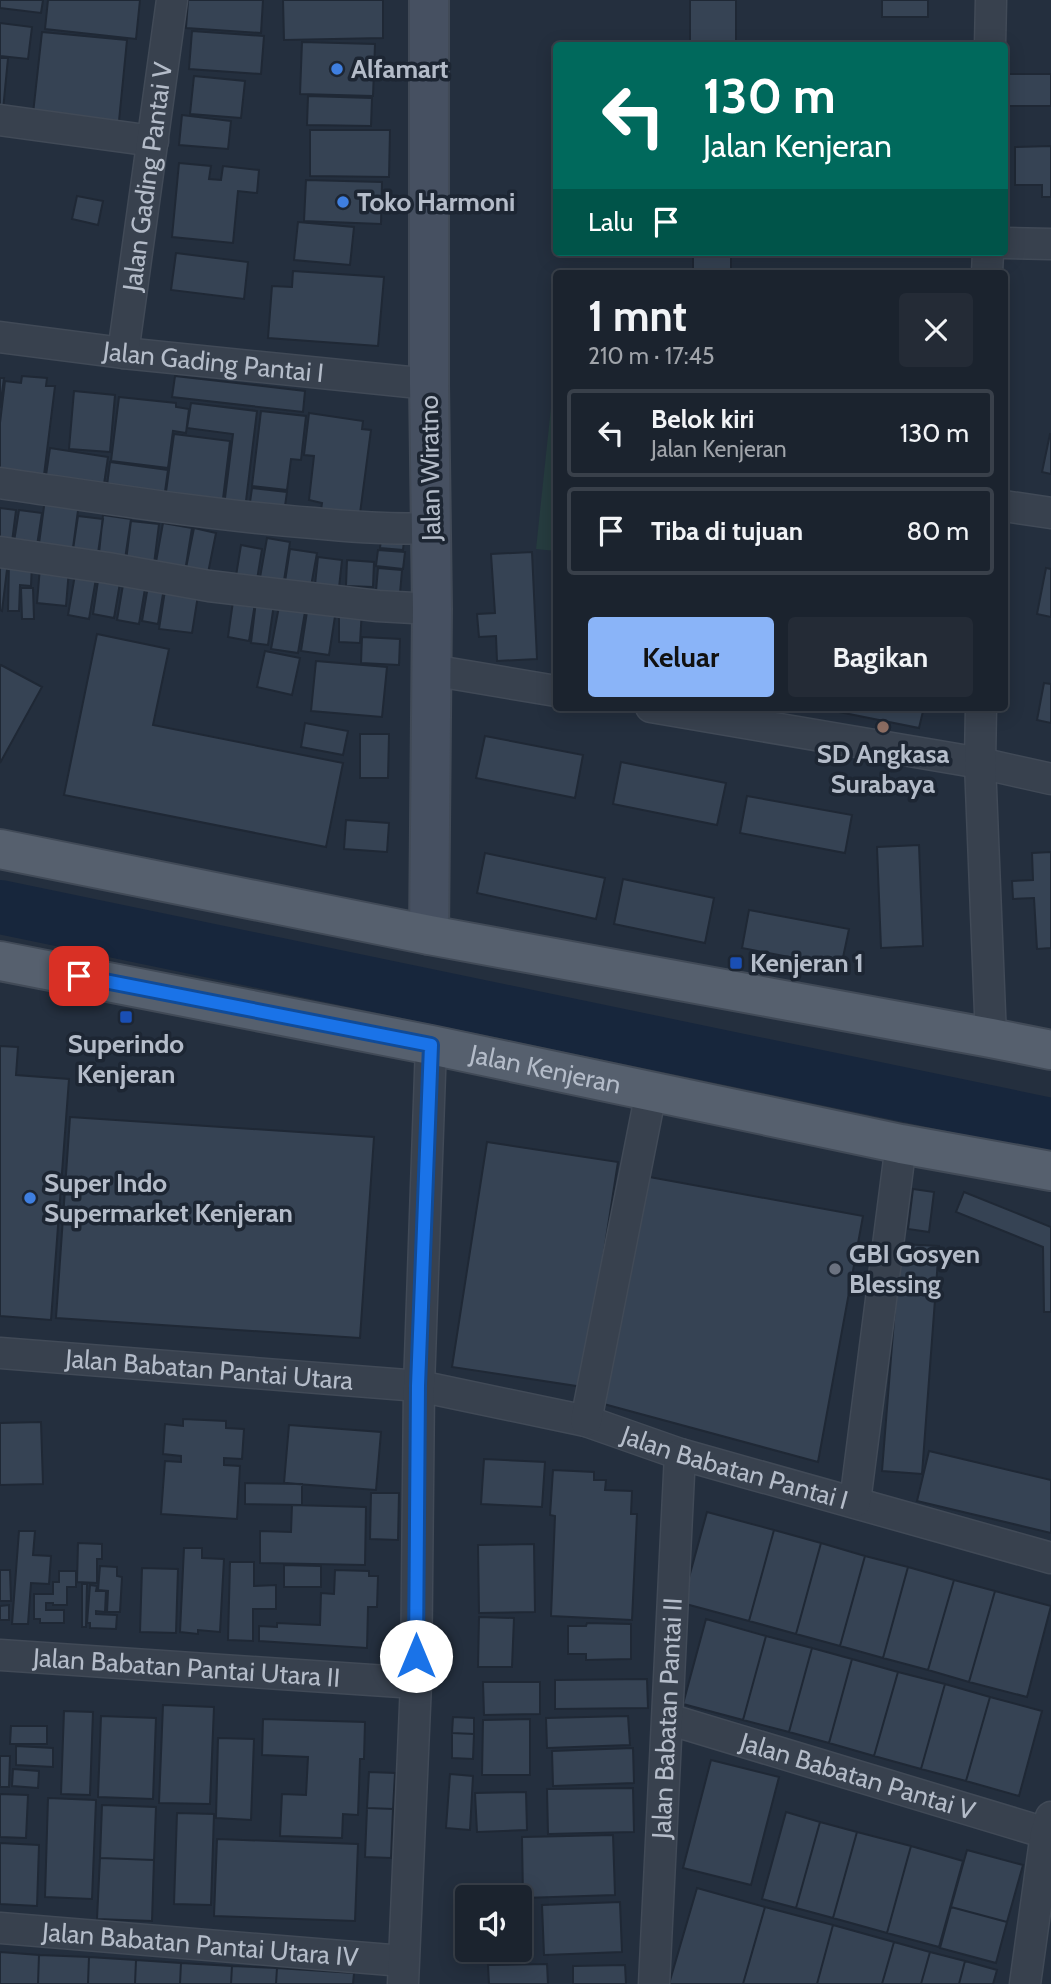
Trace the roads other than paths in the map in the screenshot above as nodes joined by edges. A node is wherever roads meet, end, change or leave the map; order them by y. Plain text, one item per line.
1 (172, 0) edge
2 (429, 0) edge
3 (991, 0) edge
4 (990, 42) edge
5 (0, 120) edge
6 (153, 141) junction
7 (1008, 243) edge
8 (1051, 244) edge
9 (0, 337) edge
10 (123, 353) junction
11 (429, 384) junction
12 (0, 482) edge
13 (1008, 507) edge
14 (1051, 513) edge
15 (431, 528) junction
16 (0, 552) edge
17 (432, 609) junction
18 (431, 670) junction
19 (553, 690) edge
20 (674, 711) edge
21 (981, 711) edge
22 (980, 763) junction
23 (1051, 779) edge
24 (0, 849) edge
25 (429, 935) junction
26 (0, 961) edge
27 (991, 1038) junction
28 (431, 1045) junction
29 (1051, 1050) edge
30 (651, 1092) junction
31 (901, 1144) junction
32 (1051, 1171) edge
33 (0, 1353) edge
34 (418, 1386) junction
35 (586, 1421) junction
36 (680, 1454) junction
37 (855, 1502) junction
38 (1051, 1558) edge
39 (0, 1655) edge
40 (416, 1683) junction
41 (667, 1720) junction
42 (1049, 1825) edge
43 (0, 1928) edge
44 (1040, 1946) edge
45 (403, 1972) edge
46 (654, 1984) edge
47 (1025, 1984) edge

1 - 6 street, Jalan Gading Pantai V
2 - 11 main road, Jalan Wiratno
3 - 4 street
5 - 6 street
6 - 10 street, Jalan Gading Pantai V
7 - 8 street
9 - 10 street, Jalan Gading Pantai I
10 - 11 street, Jalan Gading Pantai I
11 - 15 main road, Jalan Wiratno
12 - 15 street
13 - 14 street
15 - 17 main road, Jalan Wiratno
16 - 17 street
17 - 18 main road, Jalan Wiratno
18 - 19 street
18 - 25 main road, Jalan Wiratno
20 - 22 street
21 - 22 street
22 - 23 street
22 - 27 street
24 - 25 main road
25 - 27 main road
26 - 28 main road, Jalan Kenjeran
27 - 29 main road
28 - 30 main road, Jalan Kenjeran
28 - 34 street
30 - 31 main road, Jalan Kenjeran
30 - 35 street
31 - 32 main road, Jalan Kenjeran
31 - 37 street
33 - 34 street, Jalan Babatan Pantai Utara
34 - 35 street, Jalan Babatan Pantai I
34 - 40 street
35 - 36 street, Jalan Babatan Pantai I
36 - 37 street, Jalan Babatan Pantai I
36 - 41 street, Jalan Babatan Pantai II
37 - 38 street, Jalan Babatan Pantai I
39 - 40 street, Jalan Babatan Pantai Utara II
40 - 45 street
41 - 42 street, Jalan Babatan Pantai V
41 - 46 street, Jalan Babatan Pantai II
42 - 44 street
43 - 45 street, Jalan Babatan Pantai Utara IV
44 - 47 street

